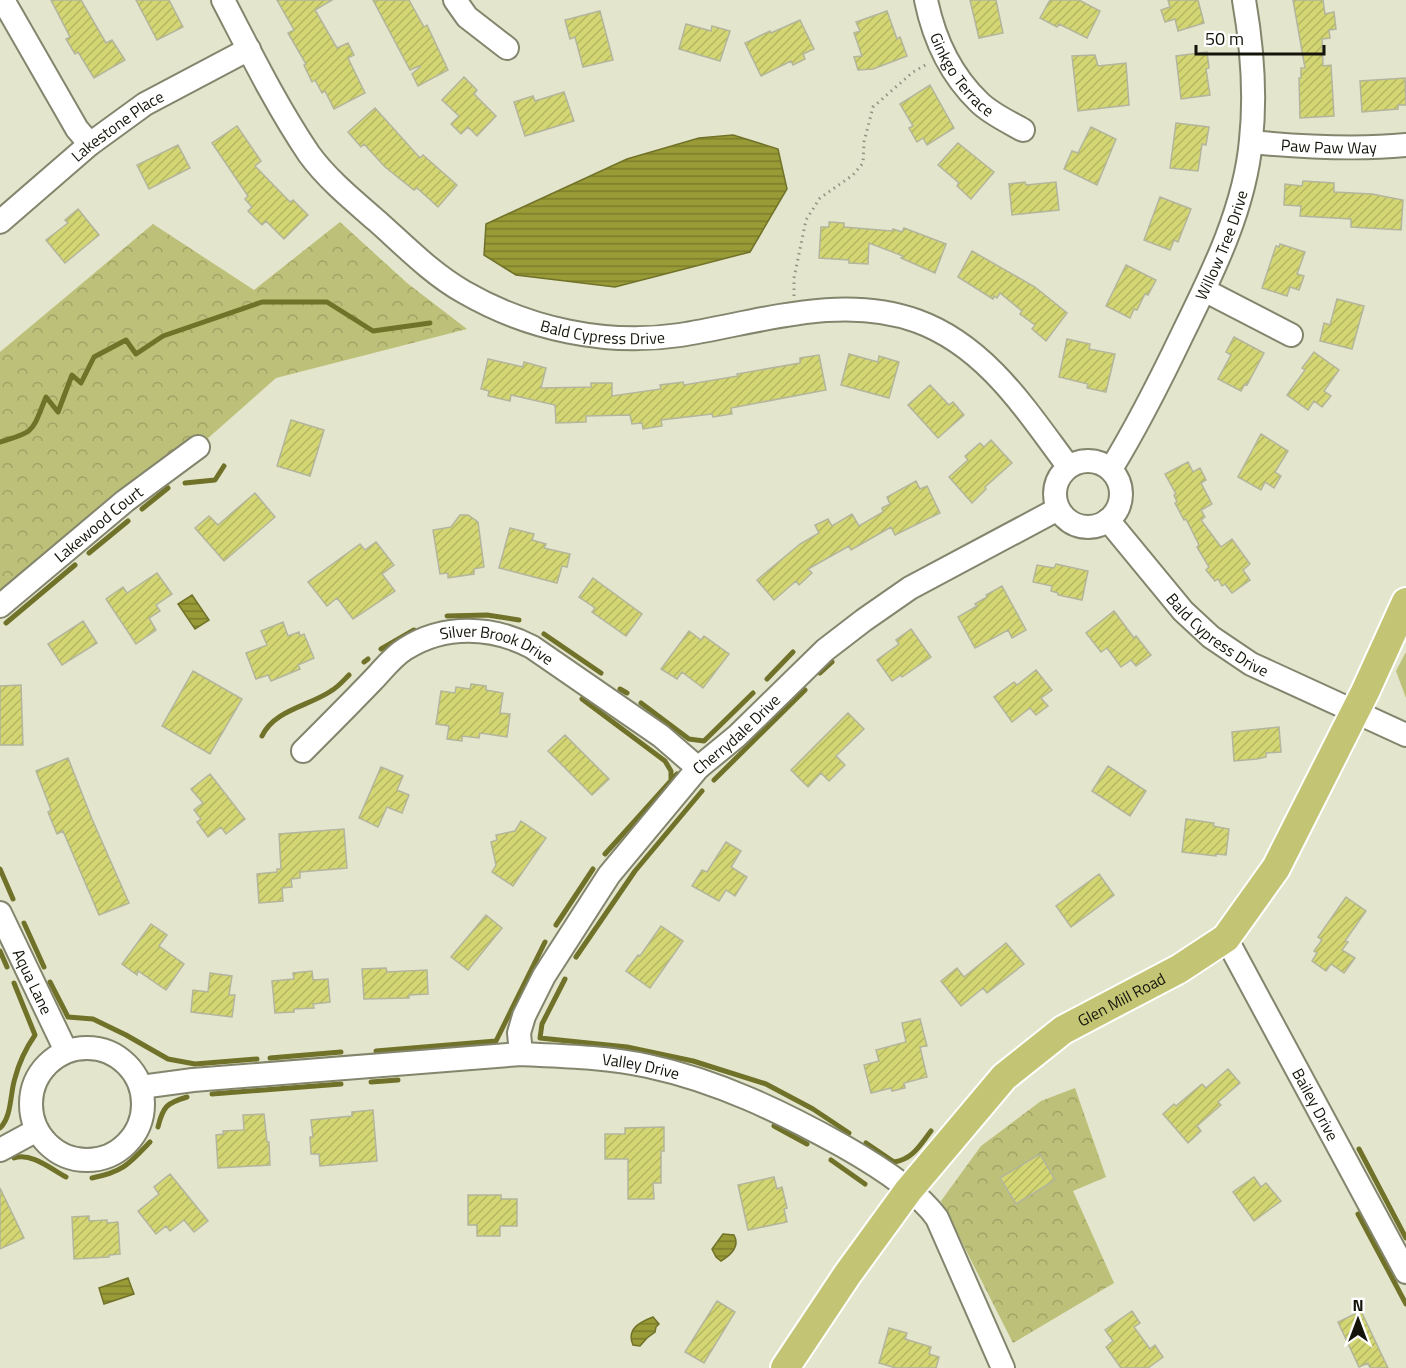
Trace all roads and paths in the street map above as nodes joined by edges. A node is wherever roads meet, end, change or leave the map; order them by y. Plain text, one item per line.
1 (3, 0) edge
2 (223, 0) edge
3 (455, 0) edge
4 (926, 0) edge
5 (1244, 0) edge
6 (507, 48) dead end
7 (249, 49) junction
8 (943, 55) junction
9 (1023, 130) dead end
10 (1251, 142) junction
11 (90, 144) junction
12 (1406, 145) edge
13 (0, 222) edge
14 (1204, 291) junction
15 (794, 314) junction
16 (1291, 334) dead end
17 (198, 447) dead end
18 (1068, 466) junction
19 (1111, 469) junction
20 (1058, 509) junction
21 (1108, 520) junction
22 (1406, 602) edge
23 (0, 606) edge
24 (1355, 712) junction
25 (1406, 735) edge
26 (303, 750) dead end
27 (698, 768) junction
28 (0, 913) edge
29 (1226, 938) junction
30 (66, 1051) junction
31 (521, 1054) junction
32 (141, 1087) junction
33 (37, 1130) junction
34 (0, 1150) edge
35 (908, 1191) junction
36 (1406, 1272) edge
37 (785, 1368) edge
38 (1003, 1368) edge

1 - 11 street
2 - 7 street, Bald Cypress Drive
3 - 6 street
4 - 8 street, Ginkgo Terrace
5 - 10 street, Willow Tree Drive
7 - 11 street, Lakestone Place
7 - 15 street, Bald Cypress Drive
8 - 9 street, Ginkgo Terrace
8 - 15 path
10 - 12 street, Paw Paw Way
10 - 14 street, Willow Tree Drive
11 - 13 street, Lakestone Place
14 - 16 street
14 - 19 street, Willow Tree Drive
15 - 18 street, Bald Cypress Drive
17 - 23 street, Lakewood Court
18 - 19 street
18 - 20 street
19 - 21 street
20 - 21 street
20 - 27 street, Cherrydale Drive
21 - 24 street, Bald Cypress Drive
22 - 24 main road, Glen Mill Road
24 - 25 street, Bald Cypress Drive
24 - 29 main road, Glen Mill Road
26 - 27 street, Silver Brook Drive
27 - 31 street, Cherrydale Drive
28 - 30 street, Aqua Lane
29 - 35 main road, Glen Mill Road
29 - 36 street, Bailey Drive
30 - 32 street
30 - 33 street
31 - 32 street, Valley Drive
31 - 35 street, Valley Drive
32 - 33 street
33 - 34 street
35 - 37 main road, Glen Mill Road
35 - 38 street, Valley Drive

